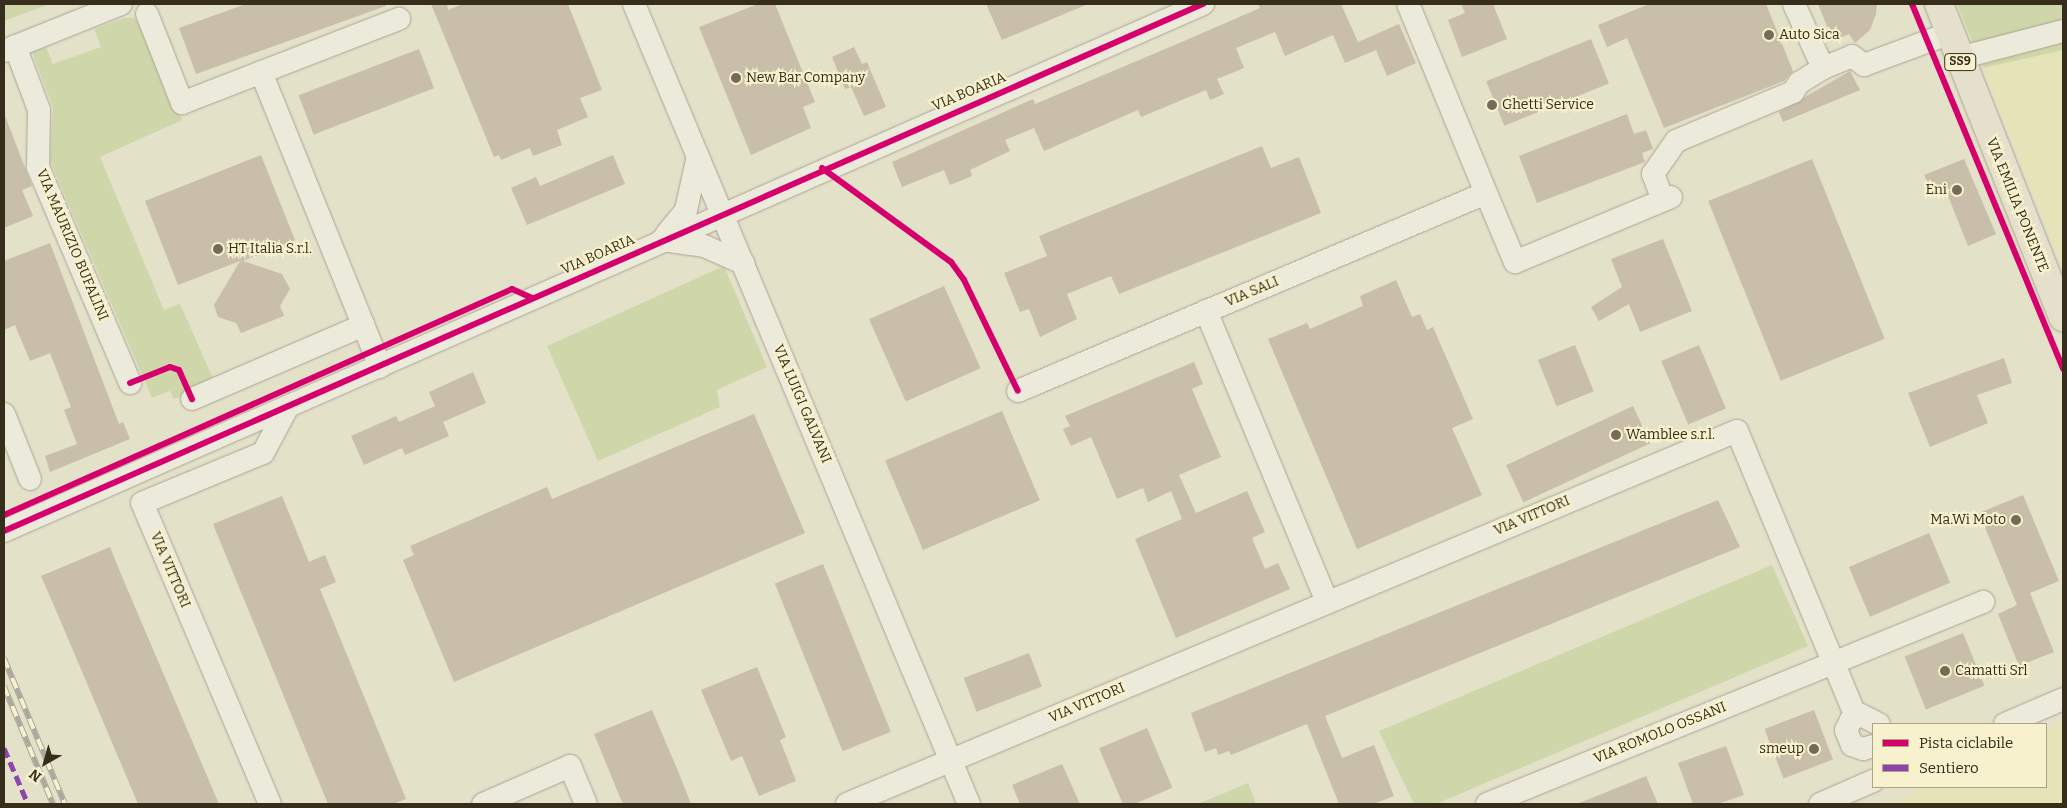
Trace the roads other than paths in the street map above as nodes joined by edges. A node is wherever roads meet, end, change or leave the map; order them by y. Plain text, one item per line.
1 (121, 4) edge
2 (634, 4) edge
3 (1204, 4) edge
4 (1408, 4) edge
5 (1794, 4) edge
6 (1927, 4) edge
7 (1939, 4) edge
8 (146, 14) dead end
9 (399, 19) dead end
10 (2063, 31) edge
11 (1942, 36) junction
12 (10, 48) edge
13 (1959, 58) junction
14 (1823, 68) junction
15 (261, 72) junction
16 (1982, 120) junction
17 (698, 155) junction
18 (1486, 193) junction
19 (722, 212) junction
20 (662, 240) junction
21 (743, 263) junction
22 (1206, 311) junction
23 (2063, 317) edge
24 (364, 324) junction
25 (380, 367) junction
26 (130, 383) dead end
27 (1018, 391) dead end
28 (192, 400) dead end
29 (287, 408) junction
30 (4, 414) edge
31 (30, 479) dead end
32 (4, 531) edge
33 (1327, 602) junction
34 (1984, 602) dead end
35 (1833, 662) junction
36 (2063, 699) edge
37 (1856, 717) junction
38 (1878, 723) edge
39 (2007, 723) edge
40 (1872, 751) edge
41 (951, 761) junction
42 (1872, 781) edge
43 (520, 797) edge
44 (270, 804) edge
45 (483, 804) edge
46 (586, 804) edge
47 (847, 804) edge
48 (969, 804) edge
49 (1487, 804) edge
50 (1820, 804) edge

1 - 12 street
2 - 17 street, VIA LUIGI GALVANI
3 - 19 street, VIA BOARIA
4 - 18 street
5 - 14 street
6 - 11 main road, VIA EMILIA PONENTE / SS9
7 - 13 main road, VIA EMILIA PONENTE / SS9
8 - 15 street
9 - 15 street
10 - 13 street
11 - 14 street
11 - 16 main road, VIA EMILIA PONENTE / SS9
12 - 26 street, VIA MAURIZIO BUFALINI
13 - 16 main road, VIA EMILIA PONENTE / SS9
14 - 18 street
15 - 24 street
16 - 23 main road, VIA EMILIA PONENTE / SS9
17 - 19 street, VIA LUIGI GALVANI
17 - 20 street
18 - 22 street, VIA SALI
19 - 20 street, VIA BOARIA
19 - 21 street, VIA LUIGI GALVANI
20 - 21 street
20 - 25 street, VIA BOARIA
21 - 41 street, VIA LUIGI GALVANI
22 - 27 street, VIA SALI
22 - 33 street
24 - 25 street
24 - 28 street
25 - 29 street, VIA BOARIA
29 - 32 street, VIA BOARIA
29 - 44 street, VIA VITTORI
30 - 31 street
33 - 35 street, VIA VITTORI
33 - 41 street, VIA VITTORI
34 - 35 street, VIA ROMOLO OSSANI
35 - 37 street
35 - 49 street, VIA ROMOLO OSSANI
36 - 39 street
37 - 38 street
37 - 40 street
41 - 47 street, VIA VITTORI
41 - 48 street, VIA LUIGI GALVANI
42 - 50 street
43 - 45 street
43 - 46 street

